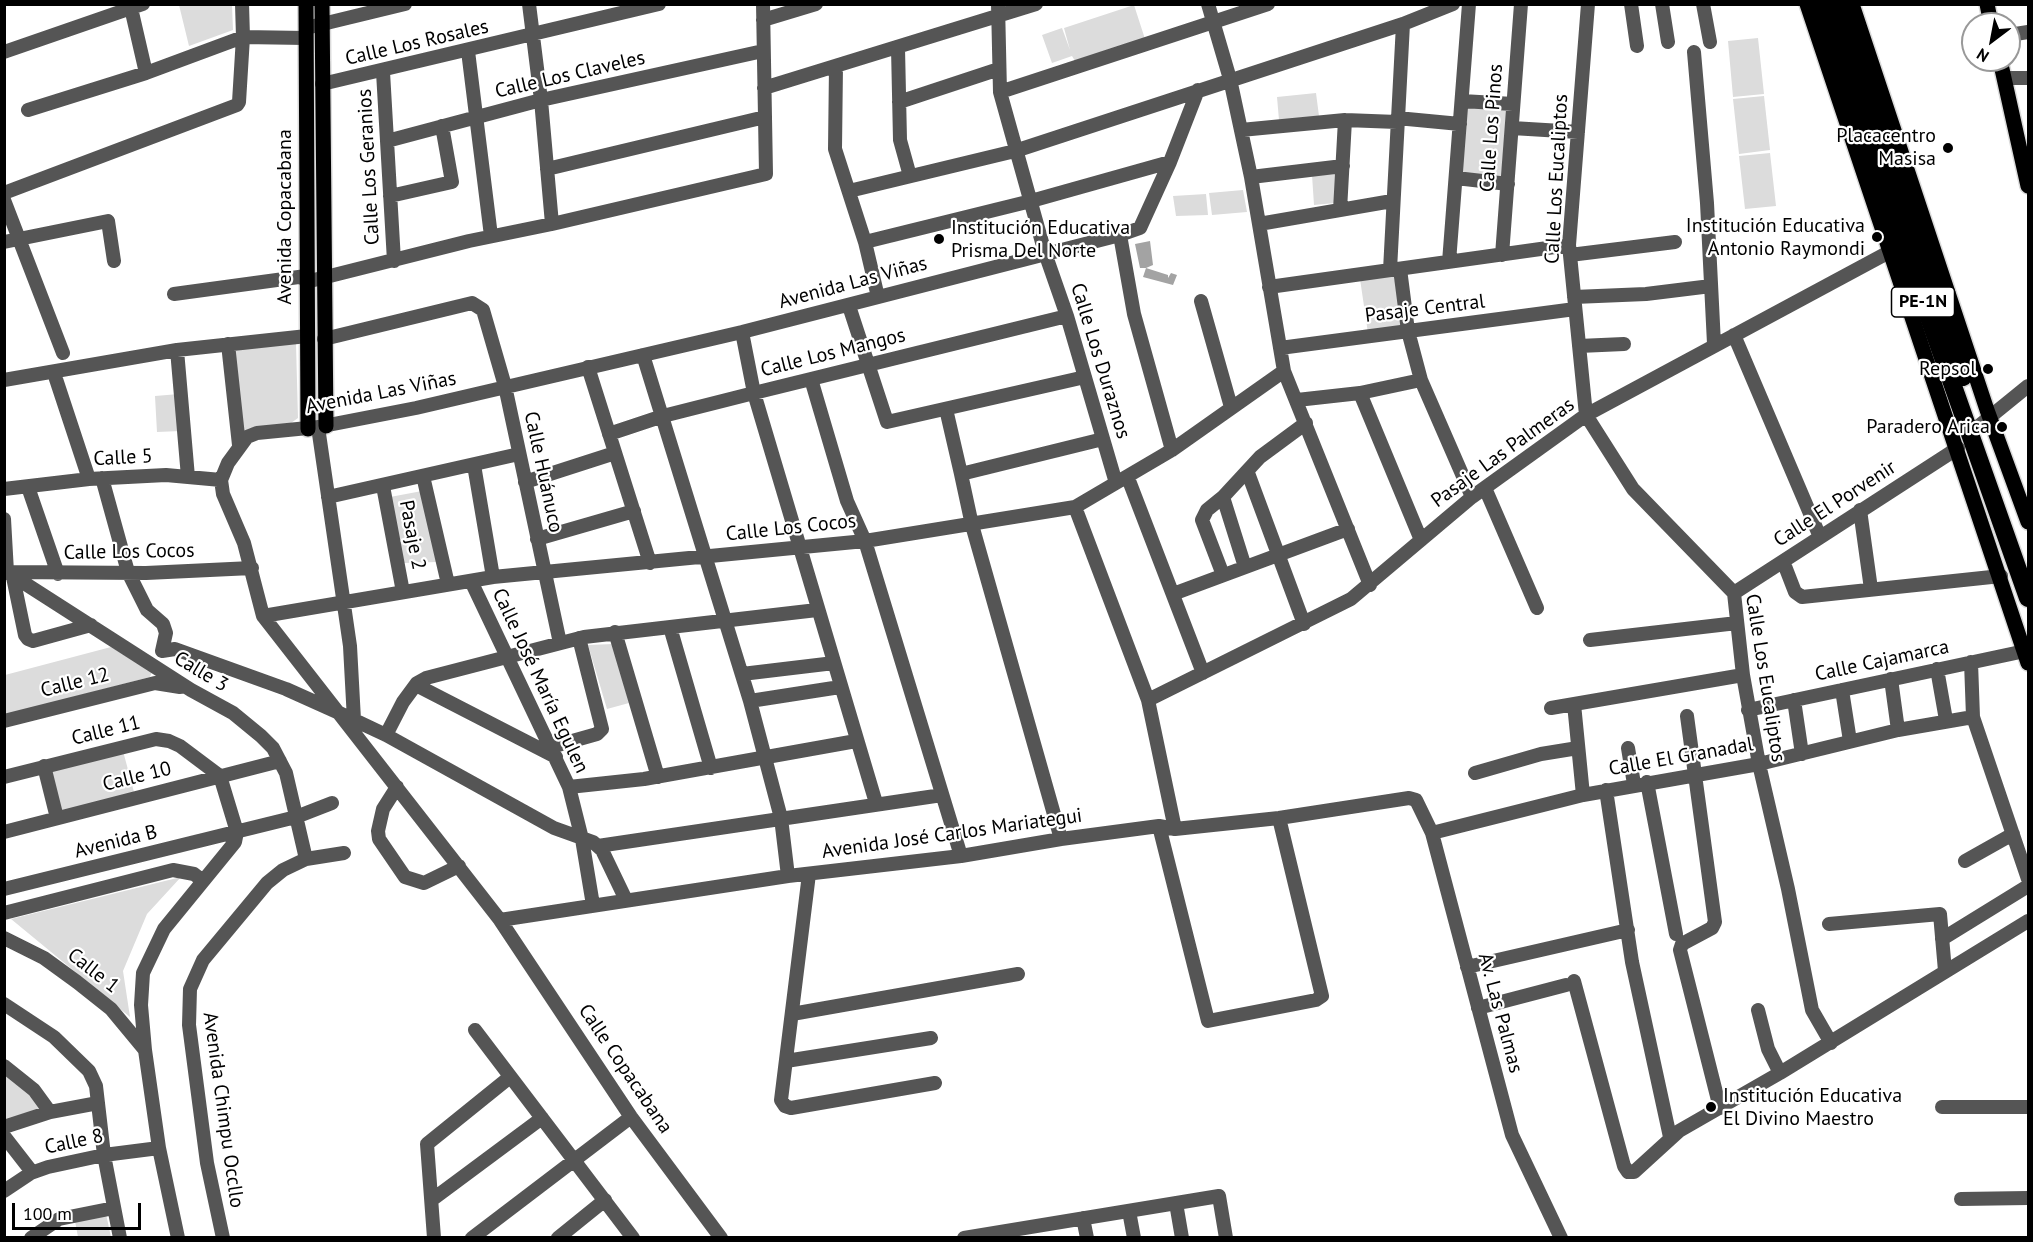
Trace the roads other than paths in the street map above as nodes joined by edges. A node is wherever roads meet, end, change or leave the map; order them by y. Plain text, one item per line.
1 (242, 4) edge
2 (306, 4) edge
3 (322, 4) edge
4 (405, 4) edge
5 (529, 4) edge
6 (659, 4) edge
7 (763, 4) edge
8 (816, 4) edge
9 (1036, 4) edge
10 (1208, 4) edge
11 (1268, 4) edge
12 (1452, 4) edge
13 (1469, 4) edge
14 (1521, 4) edge
15 (1588, 4) edge
16 (1631, 4) edge
17 (1662, 4) edge
18 (1702, 4) edge
19 (1807, 4) edge
20 (1823, 4) edge
21 (1836, 4) edge
22 (1852, 4) edge
23 (137, 6) edge
24 (998, 10) edge
25 (763, 20) junction
26 (1213, 22) junction
27 (322, 24) junction
28 (1403, 24) junction
29 (306, 33) junction
30 (532, 36) junction
31 (243, 37) junction
32 (1668, 42) dead end
33 (1710, 42) dead end
34 (1636, 46) dead end
35 (898, 48) junction
36 (468, 51) junction
37 (763, 51) junction
38 (4, 52) edge
39 (1694, 52) dead end
40 (836, 66) junction
41 (999, 69) junction
42 (383, 72) junction
43 (2003, 72) edge
44 (146, 73) junction
45 (2005, 78) junction
46 (2028, 78) edge
47 (1230, 79) junction
48 (322, 84) junction
49 (764, 88) junction
50 (1198, 90) junction
51 (1000, 92) junction
52 (541, 100) junction
53 (1462, 101) junction
54 (899, 102) junction
55 (1514, 104) junction
56 (28, 110) dead end
57 (478, 117) junction
58 (765, 117) junction
59 (1346, 120) junction
60 (1397, 120) junction
61 (1460, 124) junction
62 (442, 126) junction
63 (1512, 128) junction
64 (1241, 130) junction
65 (1578, 132) junction
66 (387, 141) junction
67 (1015, 152) junction
68 (1170, 162) junction
69 (1342, 166) junction
70 (547, 169) junction
71 (910, 176) junction
72 (1251, 177) junction
73 (1456, 178) junction
74 (1508, 184) junction
75 (2028, 186) edge
76 (849, 191) junction
77 (4, 193) edge
78 (390, 196) junction
79 (4, 200) edge
80 (1031, 201) junction
81 (1392, 201) junction
82 (1340, 210) junction
83 (552, 224) junction
84 (1259, 224) junction
85 (1120, 235) junction
86 (491, 236) junction
87 (20, 239) junction
88 (4, 242) edge
89 (865, 242) junction
90 (1675, 242) dead end
91 (1570, 250) junction
92 (1891, 251) junction
93 (1045, 253) junction
94 (1502, 255) junction
95 (114, 261) dead end
96 (394, 261) junction
97 (1449, 262) junction
98 (1395, 269) junction
99 (324, 278) junction
100 (306, 279) junction
101 (1712, 286) junction
102 (1269, 287) junction
103 (174, 294) dead end
104 (878, 297) junction
105 (1201, 301) dead end
106 (1574, 303) junction
107 (849, 306) junction
108 (1067, 316) junction
109 (1408, 331) junction
110 (742, 332) junction
111 (1734, 335) junction
112 (307, 336) junction
113 (324, 339) junction
114 (1624, 344) dead end
115 (1714, 344) junction
116 (228, 345) junction
117 (1579, 346) junction
118 (1280, 348) junction
119 (177, 350) junction
120 (63, 353) dead end
121 (643, 355) junction
122 (866, 364) junction
123 (588, 367) junction
124 (1284, 371) junction
125 (54, 373) junction
126 (1085, 377) junction
127 (811, 379) junction
128 (4, 380) edge
129 (1421, 380) junction
130 (505, 386) junction
131 (2028, 386) edge
132 (754, 393) junction
133 (1360, 393) junction
134 (1297, 400) junction
135 (1231, 407) junction
136 (946, 409) junction
137 (1586, 415) junction
138 (663, 416) junction
139 (1985, 422) junction
140 (1306, 423) junction
141 (317, 427) junction
142 (609, 434) junction
143 (1103, 439) junction
144 (239, 445) junction
145 (1958, 448) junction
146 (1172, 450) junction
147 (615, 453) junction
148 (519, 454) junction
149 (474, 465) junction
150 (1248, 473) junction
151 (961, 474) junction
152 (423, 476) junction
153 (188, 477) junction
154 (95, 479) junction
155 (221, 480) junction
156 (1122, 481) junction
157 (525, 482) junction
158 (383, 486) junction
159 (28, 487) junction
160 (1485, 488) junction
161 (4, 489) edge
162 (328, 497) junction
163 (1223, 497) junction
164 (1472, 497) junction
165 (1075, 507) junction
166 (1860, 510) junction
167 (634, 511) junction
168 (4, 519) edge
169 (2028, 522) edge
170 (972, 525) junction
171 (1348, 529) junction
172 (1820, 537) junction
173 (537, 539) junction
174 (1421, 540) junction
175 (865, 541) junction
176 (798, 546) junction
177 (1279, 554) junction
178 (705, 556) junction
179 (1783, 561) junction
180 (650, 563) junction
181 (1245, 567) junction
182 (252, 568) junction
183 (2028, 569) edge
184 (128, 572) junction
185 (544, 572) junction
186 (8, 573) edge
187 (58, 574) junction
188 (1223, 575) junction
189 (2001, 576) junction
190 (493, 577) junction
191 (471, 581) junction
192 (448, 584) junction
193 (1370, 585) junction
194 (1871, 589) junction
195 (403, 592) junction
196 (1734, 593) junction
197 (1173, 594) junction
198 (2028, 598) edge
199 (344, 601) junction
200 (1537, 608) dead end
201 (817, 610) junction
202 (263, 616) junction
203 (727, 621) junction
204 (1737, 623) junction
205 (1304, 624) junction
206 (91, 625) junction
207 (670, 627) junction
208 (615, 632) junction
209 (579, 638) junction
210 (1590, 640) dead end
211 (560, 643) junction
212 (162, 651) junction
213 (2027, 657) edge
214 (505, 658) junction
215 (1971, 662) junction
216 (834, 663) junction
217 (1937, 669) junction
218 (156, 673) junction
219 (306, 674) junction
220 (1203, 674) junction
221 (742, 675) junction
222 (1743, 675) junction
223 (1891, 680) junction
224 (416, 685) junction
225 (840, 687) junction
226 (286, 689) junction
227 (1842, 690) junction
228 (1148, 700) junction
229 (1794, 700) junction
230 (750, 701) junction
231 (1574, 704) junction
232 (1551, 708) dead end
233 (1748, 710) junction
234 (335, 711) junction
235 (1687, 716) dead end
236 (1973, 717) junction
237 (354, 720) junction
238 (1946, 720) junction
239 (4, 721) edge
240 (1898, 730) junction
241 (386, 735) junction
242 (856, 741) junction
243 (1851, 741) junction
244 (1578, 748) junction
245 (1628, 748) dead end
246 (553, 752) junction
247 (1802, 754) junction
248 (764, 757) junction
249 (280, 760) junction
250 (1759, 764) junction
251 (44, 766) junction
252 (711, 768) junction
253 (1475, 773) dead end
254 (1694, 774) junction
255 (220, 776) junction
256 (4, 777) edge
257 (658, 777) junction
258 (1641, 783) junction
259 (398, 787) junction
260 (568, 787) junction
261 (1606, 790) junction
262 (942, 795) junction
263 (1583, 795) junction
264 (1409, 798) joint
265 (332, 803) dead end
266 (876, 803) junction
267 (296, 817) junction
268 (57, 818) junction
269 (781, 818) junction
270 (1279, 818) junction
271 (1159, 826) junction
272 (1175, 829) junction
273 (4, 831) edge
274 (237, 832) junction
275 (1432, 833) junction
276 (2013, 834) junction
277 (582, 839) junction
278 (1061, 839) junction
279 (598, 846) junction
280 (344, 853) dead end
281 (961, 856) junction
282 (306, 859) junction
283 (1965, 861) dead end
284 (459, 866) junction
285 (809, 874) junction
286 (788, 876) junction
287 (2028, 879) edge
288 (203, 881) junction
289 (2028, 886) edge
290 (4, 889) edge
291 (626, 900) junction
292 (593, 905) junction
293 (5, 914) edge
294 (500, 920) junction
295 (2028, 921) edge
296 (1829, 924) dead end
297 (1628, 930) junction
298 (1676, 934) dead end
299 (4, 938) edge
300 (1942, 939) junction
301 (1467, 967) junction
302 (1945, 971) junction
303 (1018, 974) dead end
304 (4, 1004) edge
305 (1478, 1008) junction
306 (1758, 1010) dead end
307 (792, 1014) junction
308 (475, 1030) dead end
309 (932, 1038) dead end
310 (1831, 1043) junction
311 (145, 1050) junction
312 (786, 1061) junction
313 (4, 1066) edge
314 (1779, 1073) junction
315 (510, 1077) junction
316 (935, 1083) dead end
317 (98, 1103) junction
318 (1942, 1107) dead end
319 (2028, 1107) edge
320 (1720, 1108) junction
321 (50, 1112) junction
322 (631, 1117) junction
323 (542, 1118) junction
324 (4, 1127) edge
325 (4, 1136) edge
326 (1670, 1137) junction
327 (159, 1148) junction
328 (104, 1155) junction
329 (573, 1159) junction
330 (32, 1172) junction
331 (4, 1191) edge
332 (2028, 1198) edge
333 (433, 1199) junction
334 (1961, 1199) dead end
335 (605, 1200) junction
336 (1176, 1203) junction
337 (114, 1208) junction
338 (1129, 1211) junction
339 (1083, 1218) junction
340 (1027, 1232) edge
341 (31, 1238) edge
342 (120, 1238) edge
343 (178, 1238) edge
344 (223, 1238) edge
345 (434, 1238) edge
346 (472, 1238) edge
347 (558, 1238) edge
348 (633, 1238) edge
349 (721, 1238) edge
350 (964, 1238) edge
351 (1087, 1238) edge
352 (1134, 1238) edge
353 (1182, 1238) edge
354 (1226, 1238) edge
355 (1561, 1238) edge

1 - 31 street
2 - 29 main road, Avenida Copacabana
3 - 27 main road, Avenida Copacabana
4 - 27 street
5 - 30 street
6 - 30 street, Calle Los Rosales
7 - 25 street
8 - 25 street
9 - 24 street
10 - 26 street
11 - 26 street
12 - 28 street
13 - 53 street
14 - 55 street, Calle Los Pinos
15 - 65 street, Calle Los Eucaliptos
16 - 34 street
17 - 32 street
18 - 33 street
19 - 92 main road
20 - 198 highway, PE-1N
21 - 139 highway, PE-1N
22 - 139 main road
23 - 38 street
23 - 44 street
24 - 35 street
24 - 41 street, Calle Los Duraznos
25 - 37 street
26 - 47 street
26 - 51 street
27 - 29 street
27 - 48 main road, Avenida Copacabana
28 - 47 street
28 - 60 street
29 - 31 street
29 - 100 main road, Avenida Copacabana
30 - 36 street, Calle Los Rosales
30 - 52 street
31 - 44 street
31 - 77 street
35 - 40 street
35 - 54 street
36 - 42 street, Calle Los Rosales
36 - 57 street
37 - 49 street
37 - 52 street, Calle Los Claveles
39 - 101 street
40 - 49 street
40 - 76 street
41 - 51 street, Calle Los Duraznos
41 - 54 street
42 - 48 street, Calle Los Rosales
42 - 66 street, Calle Los Geranios
43 - 45 main road
44 - 56 street
45 - 46 street
45 - 75 main road
47 - 50 street
47 - 64 street
48 - 99 main road, Avenida Copacabana
49 - 58 street
50 - 67 street
50 - 68 street, Avenida Las Viñas
51 - 67 street, Calle Los Duraznos
52 - 57 street, Calle Los Claveles
52 - 70 street
53 - 55 street
53 - 61 street
54 - 71 street
55 - 63 street, Calle Los Pinos
57 - 62 street, Calle Los Claveles
57 - 86 street
58 - 70 street
58 - 83 street
59 - 60 street
59 - 64 street
59 - 69 street
60 - 61 street
60 - 81 street
61 - 73 street
62 - 66 street, Calle Los Claveles
62 - 78 street
63 - 65 street
63 - 74 street, Calle Los Pinos
64 - 72 street
65 - 91 street, Calle Los Eucaliptos
66 - 78 street, Calle Los Geranios
67 - 71 street
67 - 80 street, Calle Los Duraznos
68 - 80 street
68 - 85 street, Avenida Las Viñas
69 - 72 street
69 - 82 street
70 - 83 street
71 - 76 street
72 - 84 street
73 - 74 street
73 - 97 street
74 - 94 street, Calle Los Pinos
76 - 89 street
78 - 96 street, Calle Los Geranios
79 - 87 street
80 - 89 street
80 - 93 street, Calle Los Duraznos
81 - 82 street
81 - 98 street
82 - 84 street
83 - 86 street
84 - 102 street
85 - 93 street, Avenida Las Viñas
85 - 146 street
86 - 96 street
87 - 88 street
87 - 95 street
87 - 120 street
89 - 104 street
90 - 91 street
91 - 94 street
91 - 106 street, Calle Los Eucaliptos
92 - 111 street, Pasaje Las Palmeras
92 - 145 main road
93 - 104 street, Avenida Las Viñas
93 - 108 street, Calle Los Duraznos
94 - 97 street
96 - 99 street
97 - 98 street
98 - 102 street
98 - 109 street
99 - 100 street
99 - 113 main road, Avenida Copacabana
100 - 103 street
100 - 112 main road, Avenida Copacabana
101 - 106 street, Pasaje Central
101 - 115 street
102 - 118 street
104 - 107 street, Avenida Las Viñas
105 - 135 street
106 - 109 street, Pasaje Central
106 - 117 street, Calle Los Eucaliptos
107 - 110 street, Avenida Las Viñas
107 - 122 street
108 - 122 street, Calle Los Mangos
108 - 126 street, Calle Los Duraznos
109 - 118 street, Pasaje Central
109 - 129 street
110 - 121 street, Avenida Las Viñas
110 - 132 street
111 - 115 street, Pasaje Las Palmeras
111 - 172 street
112 - 116 street
112 - 141 main road, Avenida Copacabana
113 - 130 street, Calle Huánuco
113 - 141 main road, Avenida Copacabana
114 - 117 street
115 - 137 street, Pasaje Las Palmeras
116 - 119 street
116 - 144 street
117 - 137 street, Calle Los Eucaliptos
118 - 124 street
119 - 125 street
119 - 153 street
121 - 123 street, Avenida Las Viñas
121 - 138 street
122 - 127 street, Calle Los Mangos
122 - 136 street
123 - 130 street, Avenida Las Viñas
123 - 142 street
124 - 134 street
124 - 135 street, Calle Los Cocos
125 - 128 street
125 - 154 street
126 - 136 street
126 - 143 street, Calle Los Duraznos
127 - 132 street, Calle Los Mangos
127 - 175 street
129 - 133 street
129 - 164 street
130 - 141 street, Avenida Las Viñas
130 - 148 street, Calle Huánuco
131 - 139 street
132 - 138 street, Calle Los Mangos
132 - 176 street
133 - 134 street
133 - 174 street
134 - 140 street
135 - 146 street, Calle Los Cocos
136 - 151 street
137 - 160 street, Pasaje Las Palmeras
137 - 196 street, Calle Los Eucaliptos
138 - 142 street, Calle Los Mangos
138 - 178 street
139 - 169 main road
139 - 183 highway, PE-1N
140 - 150 street
140 - 171 street
141 - 144 street, Avenida Las Viñas
141 - 162 street
142 - 147 street
143 - 151 street
143 - 156 street, Calle Los Duraznos
144 - 155 street
145 - 166 street, Calle El Porvenir
145 - 189 main road
146 - 156 street, Calle Los Cocos
147 - 157 street
147 - 167 street
148 - 149 street
148 - 157 street, Calle Huánuco
149 - 152 street
149 - 190 street
150 - 163 street
150 - 177 street
151 - 170 street
152 - 158 street
152 - 192 street
153 - 154 street, Calle 5
153 - 155 street, Calle 5
154 - 159 street, Calle 5
154 - 184 street
155 - 182 street
156 - 165 street, Calle Los Cocos
156 - 197 street, Calle Los Duraznos
157 - 173 street, Calle Huánuco
158 - 162 street
158 - 195 street, Pasaje 2
159 - 161 street, Calle 5
159 - 187 street
160 - 164 street, Pasaje Las Palmeras
160 - 200 street
162 - 199 street
163 - 181 street
163 - 188 street
164 - 174 street, Pasaje Las Palmeras
165 - 170 street, Calle Los Cocos
165 - 228 street
166 - 172 street, Calle El Porvenir
166 - 194 street
167 - 173 street
167 - 180 street
168 - 186 street
170 - 175 street, Calle Los Cocos
170 - 278 street
171 - 177 street
171 - 193 street
172 - 179 street, Calle El Porvenir
173 - 185 street, Calle Huánuco
174 - 193 street, Pasaje Las Palmeras
175 - 176 street, Calle Los Cocos
175 - 262 street
176 - 178 street, Calle Los Cocos
176 - 201 street
177 - 181 street
177 - 205 street
178 - 180 street, Calle Los Cocos
178 - 203 street
179 - 194 street
179 - 196 street, Calle El Porvenir
180 - 185 street, Calle Los Cocos
181 - 188 street
182 - 184 street, Calle Los Cocos
182 - 202 street
184 - 187 street, Calle Los Cocos
184 - 212 street
185 - 190 street, Calle Los Cocos
185 - 211 street, Calle Huánuco
186 - 187 street, Calle Los Cocos
186 - 206 street, Calle 3
186 - 206 street
188 - 197 street
189 - 194 street
189 - 213 main road
190 - 191 street, Calle Los Cocos
191 - 192 street, Calle Los Cocos
191 - 214 street, Calle José María Egulen
192 - 195 street, Calle Los Cocos
193 - 205 street, Pasaje Las Palmeras
195 - 199 street, Calle Los Cocos
196 - 204 street, Calle Los Eucaliptos
197 - 220 street, Calle Los Duraznos
199 - 202 street, Calle Los Cocos
199 - 237 street
201 - 203 street
201 - 216 street
202 - 219 street, Calle Copacabana
203 - 207 street
203 - 221 street
204 - 210 street
204 - 222 street, Calle Los Eucaliptos
205 - 220 street, Pasaje Las Palmeras
206 - 218 street, Calle 3
207 - 208 street
207 - 252 street
208 - 209 street
208 - 257 street
209 - 211 street
209 - 246 street
211 - 214 street
212 - 218 street
212 - 226 street
213 - 215 street, Calle Cajamarca
214 - 224 street
214 - 246 street, Calle José María Egulen
215 - 217 street, Calle Cajamarca
215 - 236 street
216 - 221 street
216 - 225 street
217 - 223 street, Calle Cajamarca
217 - 238 street
218 - 239 street, Calle 12
218 - 249 street, Calle 3
219 - 226 street
219 - 234 street, Calle Copacabana
220 - 228 street, Pasaje Las Palmeras
221 - 230 street
222 - 231 street
222 - 233 street, Calle Los Eucaliptos
223 - 227 street, Calle Cajamarca
223 - 240 street
224 - 241 street
224 - 246 street
225 - 230 street
225 - 242 street
226 - 234 street
227 - 229 street, Calle Cajamarca
227 - 243 street
228 - 272 street
229 - 233 street, Calle Cajamarca
229 - 247 street
230 - 248 street
231 - 232 street
231 - 244 street
233 - 250 street, Calle Los Eucaliptos
234 - 237 street
234 - 259 street, Calle Copacabana
235 - 254 street
236 - 238 street, Calle El Granadal
236 - 276 street
237 - 241 street
238 - 240 street, Calle El Granadal
240 - 243 street, Calle El Granadal
241 - 277 street
242 - 248 street
242 - 266 street
243 - 247 street, Calle El Granadal
244 - 253 street
244 - 263 street
245 - 258 street
246 - 260 street, Calle José María Egulen
247 - 250 street, Calle El Granadal
248 - 252 street
248 - 269 street
249 - 255 street, Calle 10
249 - 267 street, Calle 3
250 - 254 street, Calle El Granadal
250 - 310 street, Calle Los Eucaliptos
251 - 255 street, Calle 11
251 - 256 street, Calle 11
251 - 268 street
252 - 257 street
254 - 258 street, Calle El Granadal
254 - 320 street
255 - 268 street, Calle 10
255 - 274 street
257 - 260 street
258 - 261 street, Calle El Granadal
258 - 298 street
259 - 284 street, Calle Copacabana
259 - 284 street
260 - 277 street, Calle José María Egulen
261 - 263 street, Calle El Granadal
261 - 297 street
262 - 266 street
262 - 281 street
263 - 275 street, Calle El Granadal
264 - 270 street, Avenida José Carlos Mariategui
264 - 275 street, Av. Las Palmas
265 - 267 street
266 - 269 street
267 - 274 street
267 - 282 street, Calle 3
268 - 273 street, Calle 10
269 - 279 street
269 - 286 street
270 - 271 street
270 - 272 street, Avenida José Carlos Mariategui
271 - 272 street, Avenida José Carlos Mariategui
271 - 278 street, Avenida José Carlos Mariategui
274 - 288 street
274 - 290 street, Avenida B
275 - 301 street, Av. Las Palmas
276 - 283 street
276 - 287 street
277 - 279 street
277 - 292 street, Calle José María Egulen
278 - 281 street, Avenida José Carlos Mariategui
279 - 291 street
280 - 282 street, Avenida Chimpu Occllo
281 - 285 street, Avenida José Carlos Mariategui
282 - 344 street, Avenida Chimpu Occllo
284 - 294 street, Calle Copacabana
285 - 286 street, Avenida José Carlos Mariategui
285 - 307 street
286 - 291 street, Avenida José Carlos Mariategui
288 - 293 street, Avenida B
288 - 311 street
289 - 300 street
291 - 292 street, Avenida José Carlos Mariategui
292 - 294 street, Avenida José Carlos Mariategui
294 - 322 street, Calle Copacabana
295 - 302 street
296 - 300 street
297 - 301 street
297 - 326 street
299 - 311 street, Calle 1
300 - 302 street
301 - 305 street, Av. Las Palmas
302 - 310 street
303 - 307 street
304 - 317 street
305 - 326 street
305 - 355 street, Av. Las Palmas
306 - 314 street
307 - 312 street
308 - 315 street
309 - 312 street
310 - 314 street
311 - 327 street
312 - 316 street
313 - 321 street
314 - 320 street
315 - 323 street
315 - 333 street
317 - 321 street
317 - 328 street
318 - 319 street
320 - 326 street
321 - 324 street
322 - 329 street
322 - 349 street, Calle Copacabana
323 - 329 street
323 - 333 street
325 - 330 street
327 - 328 street, Calle 8
327 - 343 street
328 - 330 street, Calle 8
328 - 337 street
329 - 335 street
329 - 346 street
330 - 331 street, Calle 8
332 - 334 street
333 - 345 street
335 - 347 street
335 - 348 street
336 - 338 street
336 - 353 street
336 - 354 street
337 - 341 street
337 - 342 street
338 - 339 street
338 - 352 street
339 - 340 street
339 - 351 street
340 - 350 street

